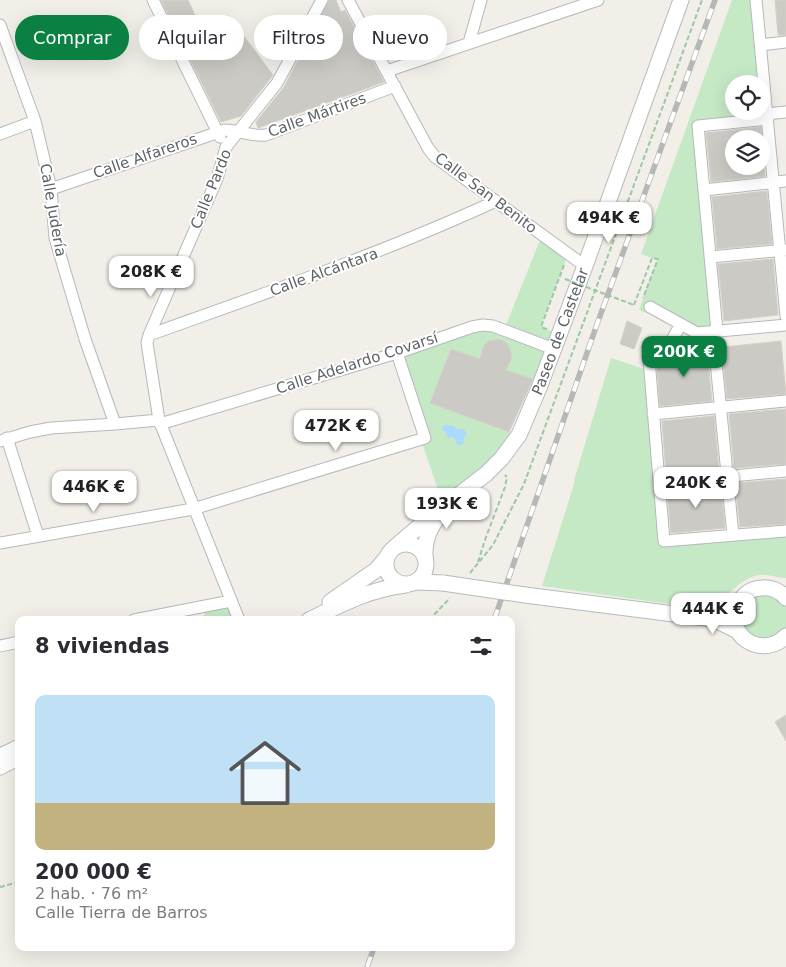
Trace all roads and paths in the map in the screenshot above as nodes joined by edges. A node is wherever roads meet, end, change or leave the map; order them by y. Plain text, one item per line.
1 (153, 0) edge
2 (322, 0) edge
3 (348, 0) edge
4 (480, 0) edge
5 (598, 0) edge
6 (681, 0) edge
7 (702, 0) edge
8 (756, 0) edge
9 (0, 25) edge
10 (786, 42) edge
11 (469, 43) junction
12 (761, 44) junction
13 (387, 71) junction
14 (764, 75) edge
15 (395, 86) junction
16 (786, 112) edge
17 (770, 115) edge
18 (739, 120) edge
19 (767, 120) edge
20 (35, 121) junction
21 (239, 130) junction
22 (217, 132) junction
23 (0, 134) edge
24 (226, 147) junction
25 (786, 181) edge
26 (774, 183) junction
27 (51, 189) junction
28 (704, 190) junction
29 (496, 201) junction
30 (783, 250) edge
31 (568, 254) junction
32 (710, 257) junction
33 (585, 266) junction
34 (565, 279) dead end
35 (646, 304) joint
36 (786, 316) edge
37 (549, 321) dead end
38 (680, 324) junction
39 (786, 324) edge
40 (715, 331) junction
41 (149, 335) junction
42 (554, 349) junction
43 (397, 353) junction
44 (786, 401) edge
45 (720, 408) junction
46 (653, 414) junction
47 (159, 422) junction
48 (115, 424) junction
49 (3, 439) edge
50 (497, 464) junction
51 (786, 471) edge
52 (727, 477) junction
53 (659, 483) junction
54 (454, 500) junction
55 (193, 508) junction
56 (786, 530) edge
57 (733, 535) junction
58 (38, 536) junction
59 (0, 543) edge
60 (391, 552) junction
61 (426, 559) junction
62 (412, 583) junction
63 (443, 583) junction
64 (784, 593) edge
65 (232, 602) junction
66 (737, 604) junction
67 (156, 616) edge
68 (237, 616) edge
69 (309, 616) edge
70 (318, 616) edge
71 (696, 617) junction
72 (738, 631) junction
73 (783, 640) edge
74 (15, 643) edge
75 (0, 646) edge
76 (15, 747) edge
77 (0, 754) edge
78 (15, 759) edge
79 (0, 766) edge
80 (15, 883) edge
81 (0, 887) edge

1 - 22 street
2 - 21 street, Calle Pardo
3 - 13 street, Calle San Benito
4 - 11 street
5 - 11 street
6 - 33 street, Paseo de Castelar
7 - 50 path
8 - 12 street
9 - 20 street, Calle Judería
10 - 12 street
11 - 13 street
12 - 14 street
13 - 15 street, Calle San Benito
15 - 21 street, Calle Mártires
15 - 29 street, Calle San Benito
16 - 17 street
18 - 28 street
19 - 26 street
20 - 23 street
20 - 27 street, Calle Judería
21 - 22 street, Calle Alfareros
21 - 24 street, Calle Pardo
22 - 24 street
22 - 27 street, Calle Alfareros
24 - 41 street, Calle Pardo
25 - 26 street
26 - 28 street
26 - 30 street
27 - 48 street, Calle Judería
28 - 32 street
29 - 31 street, Calle San Benito
29 - 41 street, Calle Alcántara
30 - 32 street
30 - 36 street
31 - 33 street, Calle San Benito
31 - 37 path
32 - 40 street
33 - 42 street, Paseo de Castelar
34 - 35 path, bridge
35 - 38 street
38 - 40 street
38 - 46 street
39 - 40 street
40 - 45 street
41 - 47 street, Calle Pardo
42 - 43 street, Calle Adelardo Covarsí
42 - 50 street, Paseo de Castelar
43 - 47 street, Calle Adelardo Covarsí
43 - 55 street
44 - 45 street
45 - 46 street
45 - 52 street
46 - 53 street
47 - 48 street, Calle Adelardo Covarsí
47 - 55 street, Calle Pardo
48 - 49 street, Calle Adelardo Covarsí
49 - 58 street
50 - 54 street, Paseo de Castelar
51 - 52 street
52 - 53 street
52 - 57 street
53 - 57 street
54 - 60 street, Paseo de Castelar
54 - 61 street, Paseo de Castelar
55 - 58 street
55 - 65 street, Calle Pardo
56 - 57 street
58 - 59 street
60 - 61 street
60 - 62 street
60 - 69 street, Paseo de Castelar
61 - 62 street
61 - 63 street
62 - 63 street
62 - 70 street
63 - 71 street, bridge
64 - 66 street
65 - 67 street
65 - 68 street, Calle Pardo
66 - 71 street
66 - 72 street
71 - 72 street
72 - 73 street
74 - 75 street
76 - 77 street
78 - 79 street
80 - 81 path

